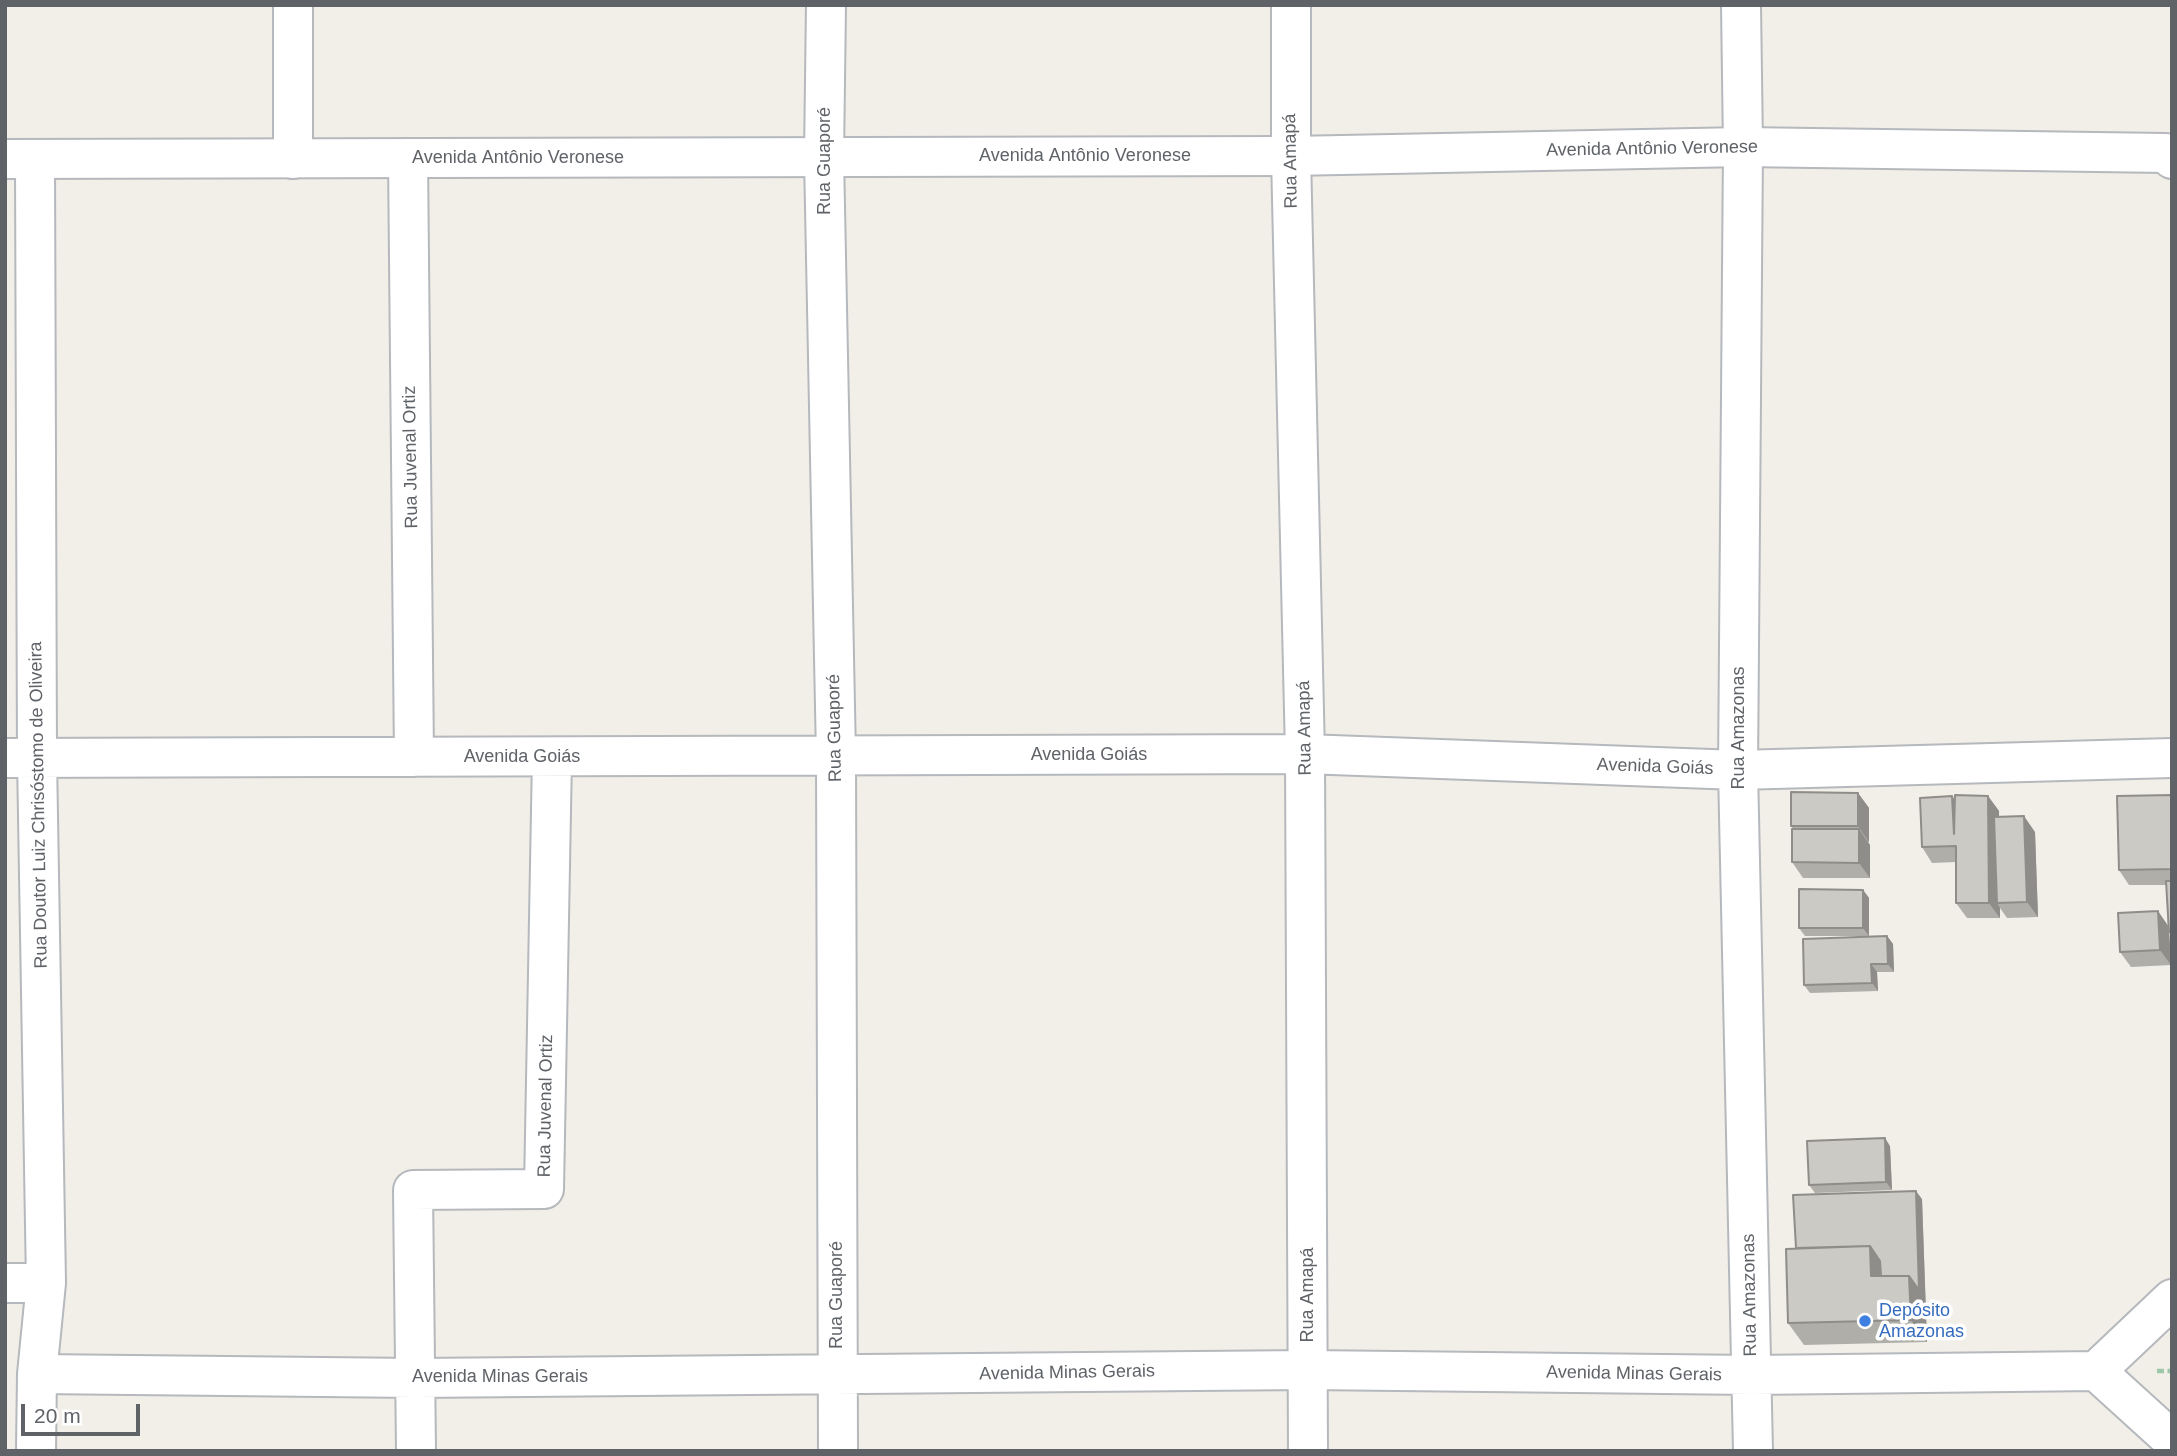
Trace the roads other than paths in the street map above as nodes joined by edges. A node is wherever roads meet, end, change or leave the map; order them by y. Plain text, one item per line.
1 (293, 5) edge
2 (826, 5) edge
3 (1291, 5) edge
4 (1741, 5) edge
5 (1743, 147) junction
6 (2170, 153) edge
7 (1291, 156) junction
8 (824, 157) junction
9 (408, 158) junction
10 (20, 159) edge
11 (293, 159) junction
12 (1306, 754) junction
13 (836, 756) junction
14 (414, 757) junction
15 (552, 757) junction
16 (21, 758) edge
17 (2172, 758) edge
18 (1738, 770) junction
19 (5, 1283) edge
20 (46, 1283) junction
21 (2172, 1299) edge
22 (1308, 1370) junction
23 (2096, 1371) junction
24 (37, 1374) junction
25 (838, 1375) junction
26 (1752, 1375) junction
27 (416, 1378) junction
28 (2172, 1440) edge
29 (37, 1451) edge
30 (416, 1451) edge
31 (838, 1451) edge
32 (1308, 1451) edge
33 (1753, 1451) edge

1 - 11 street
2 - 8 street, Rua Guaporé
3 - 7 street, Rua Amapá
4 - 5 street, Rua Amazonas
5 - 6 street, Avenida Antônio Veronese
5 - 7 street, Avenida Antônio Veronese
5 - 18 street, Rua Amazonas
7 - 8 street, Avenida Antônio Veronese
7 - 12 street, Rua Amapá
8 - 9 street, Avenida Antônio Veronese
8 - 13 street, Rua Guaporé
9 - 11 street, Avenida Antônio Veronese
9 - 14 street, Rua Juvenal Ortiz
10 - 11 street, Avenida Antônio Veronese
10 - 16 street, Rua Doutor Luiz Chrisóstomo de Oliveira
12 - 13 street, Avenida Goiás
12 - 18 street, Avenida Goiás
12 - 22 street, Rua Amapá
13 - 15 street, Avenida Goiás
13 - 25 street, Rua Guaporé
14 - 15 street, Avenida Goiás
14 - 16 street, Avenida Goiás
15 - 27 street, Rua Juvenal Ortiz
16 - 20 street, Rua Doutor Luiz Chrisóstomo de Oliveira
17 - 18 street, Avenida Goiás
18 - 26 street, Rua Amazonas
19 - 20 street
20 - 24 street, Rua Doutor Luiz Chrisóstomo de Oliveira
21 - 23 street
22 - 25 street, Avenida Minas Gerais
22 - 26 street, Avenida Minas Gerais
22 - 32 street, Rua Amapá
23 - 26 street, Avenida Minas Gerais
23 - 28 street
24 - 27 street, Avenida Minas Gerais
24 - 29 street, Rua Doutor Luiz Chrisóstomo de Oliveira
25 - 27 street, Avenida Minas Gerais
25 - 31 street, Rua Guaporé
26 - 33 street, Rua Amazonas
27 - 30 street, Rua Juvenal Ortiz

